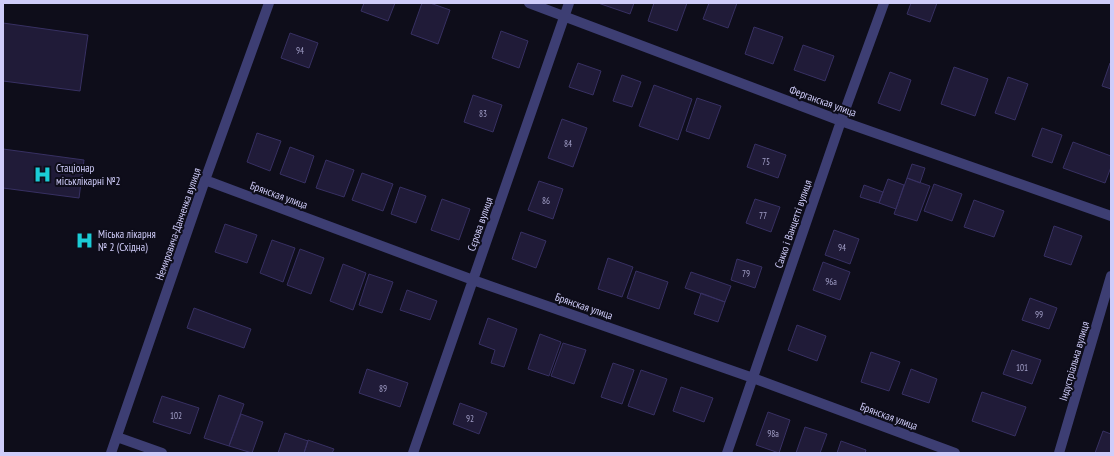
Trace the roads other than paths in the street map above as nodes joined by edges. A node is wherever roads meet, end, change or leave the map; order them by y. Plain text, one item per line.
1 (269, 3) edge
2 (529, 3) edge
3 (569, 3) edge
4 (884, 3) edge
5 (564, 17) junction
6 (841, 122) junction
7 (205, 180) junction
8 (1111, 216) edge
9 (1111, 276) edge
10 (473, 280) junction
11 (753, 378) junction
12 (117, 437) junction
13 (111, 453) edge
14 (162, 453) edge
15 (413, 453) edge
16 (727, 453) edge
17 (955, 453) edge
18 (1059, 453) edge

1 - 7 street, Немировича-Данченка вулиця
2 - 5 street, Ферганская улица
3 - 5 street, Сєрова вулиця
4 - 6 street, Сакко і Ванцетті вулиця
5 - 6 street, Ферганская улица
5 - 10 street, Сєрова вулиця
6 - 8 street, Ферганская улица
6 - 11 street, Сакко і Ванцетті вулиця
7 - 10 street, Брянская улица
7 - 12 street, Немировича-Данченка вулиця
9 - 18 street, Індустріальна вулиця
10 - 11 street, Брянская улица
10 - 15 street, Сєрова вулиця
11 - 16 street, Сакко і Ванцетті вулиця
11 - 17 street, Брянская улица
12 - 13 street, Немировича-Данченка вулиця
12 - 14 street

